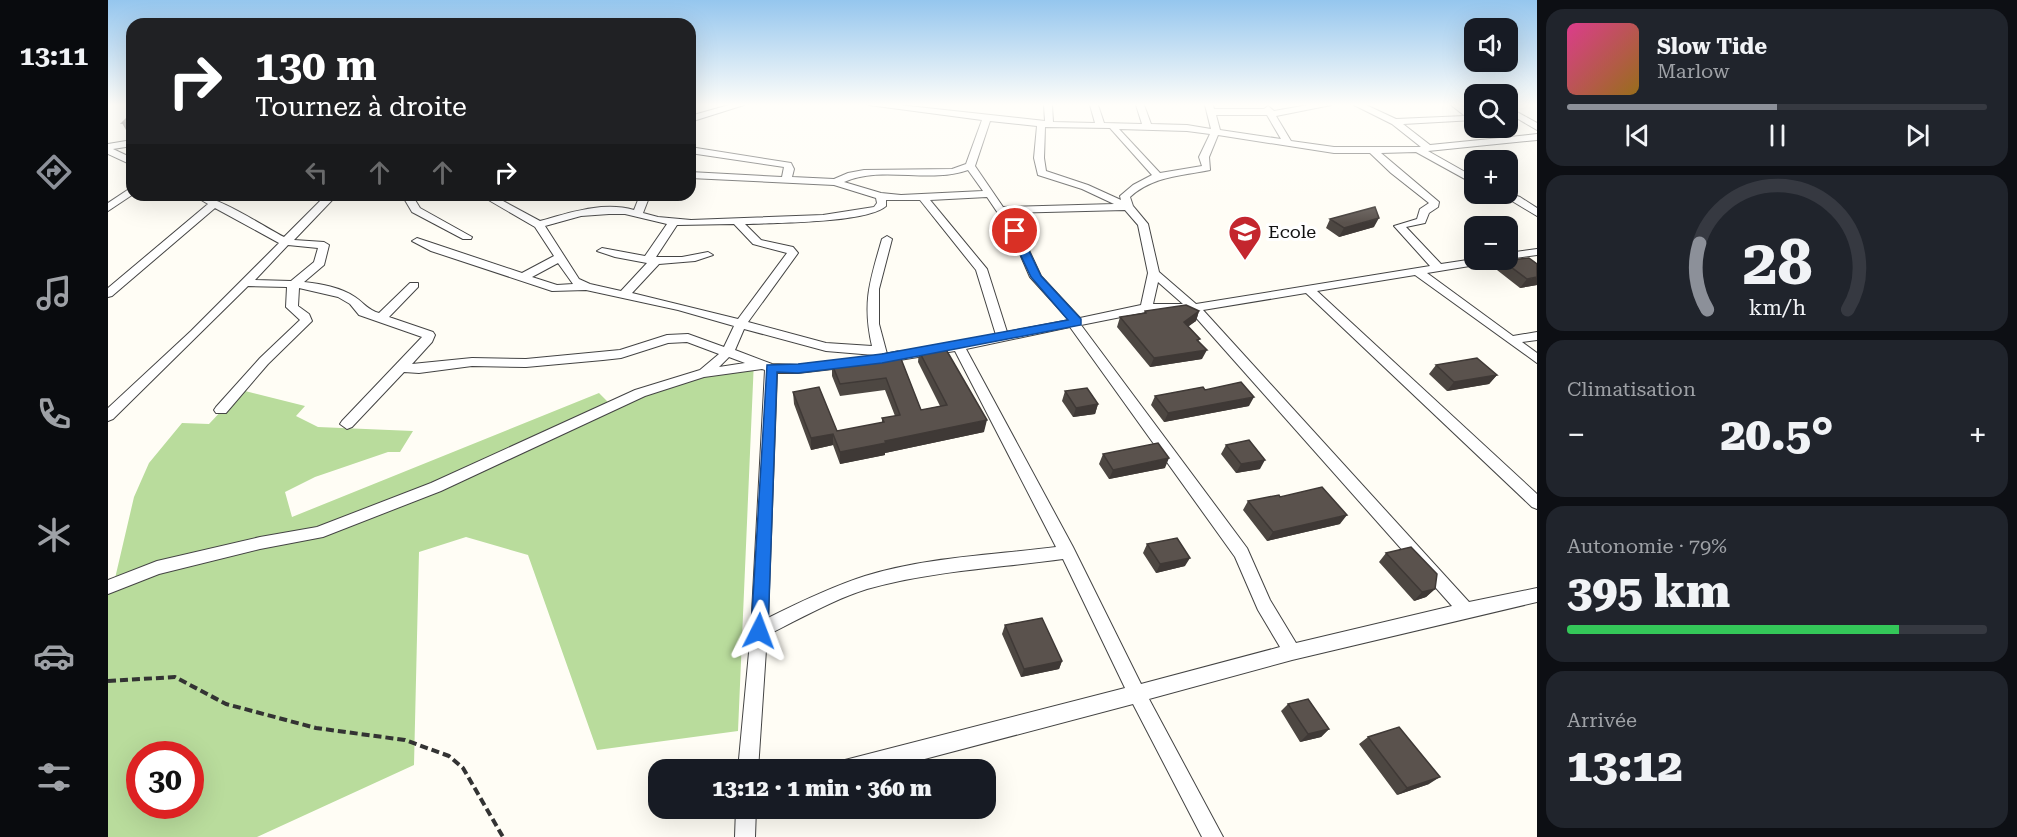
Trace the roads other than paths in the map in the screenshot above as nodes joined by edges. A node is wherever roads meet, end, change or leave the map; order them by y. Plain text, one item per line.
1 (126, 144) edge
2 (978, 144) edge
3 (1041, 144) edge
4 (1129, 144) edge
5 (1210, 144) edge
6 (1288, 144) edge
7 (1418, 144) edge
8 (1465, 144) edge
9 (108, 148) edge
10 (1422, 148) junction
11 (696, 151) edge
12 (1374, 152) junction
13 (126, 158) edge
14 (970, 166) junction
15 (696, 175) edge
16 (1464, 175) edge
17 (1158, 176) junction
18 (786, 180) junction
19 (835, 182) junction
20 (126, 194) edge
21 (988, 194) junction
22 (880, 196) junction
23 (924, 198) junction
24 (211, 201) edge
25 (326, 201) edge
26 (411, 201) edge
27 (496, 201) edge
28 (642, 201) edge
29 (1518, 201) edge
30 (215, 203) junction
31 (1128, 207) junction
32 (108, 208) edge
33 (999, 210) junction
34 (1537, 213) edge
35 (637, 214) junction
36 (735, 220) junction
37 (673, 222) junction
38 (539, 225) junction
39 (467, 237) dead end
40 (887, 239) dead end
41 (417, 241) dead end
42 (285, 242) junction
43 (602, 251) dead end
44 (1537, 252) edge
45 (708, 255) dead end
46 (1518, 255) edge
47 (560, 257) junction
48 (652, 260) junction
49 (1464, 264) edge
50 (1438, 268) junction
51 (1416, 271) junction
52 (1154, 273) junction
53 (523, 277) junction
54 (246, 283) junction
55 (293, 285) junction
56 (414, 285) dead end
57 (586, 287) junction
58 (1309, 290) junction
59 (108, 294) edge
60 (625, 294) junction
61 (1146, 308) junction
62 (1194, 308) junction
63 (381, 318) junction
64 (1075, 322) junction
65 (741, 323) junction
66 (1002, 336) junction
67 (1537, 336) edge
68 (1513, 340) junction
69 (959, 346) junction
70 (728, 352) junction
71 (880, 355) junction
72 (1537, 359) edge
73 (400, 367) junction
74 (767, 367) junction
75 (704, 373) junction
76 (221, 410) dead end
77 (108, 416) edge
78 (347, 424) dead end
79 (1537, 503) edge
80 (1067, 552) junction
81 (108, 586) edge
82 (1537, 595) edge
83 (1466, 610) junction
84 (759, 631) junction
85 (1292, 652) junction
86 (1137, 694) junction
87 (749, 759) edge
88 (887, 759) edge
89 (746, 819) edge
90 (745, 837) edge
91 (1213, 837) edge

1 - 9 street
2 - 14 street
3 - 31 street
4 - 17 street
5 - 17 street
6 - 12 street
7 - 10 street
8 - 10 street
9 - 13 street
10 - 12 street
10 - 16 street
11 - 18 street
12 - 50 street
14 - 19 street
14 - 21 street
15 - 18 street
17 - 31 street
18 - 19 street
19 - 22 street
20 - 32 street
21 - 23 street
21 - 33 street
22 - 23 street
22 - 36 street
23 - 66 street
24 - 30 street
25 - 42 street
26 - 39 street
27 - 38 street
28 - 35 street
29 - 34 street
30 - 42 street
30 - 59 street
31 - 33 street
31 - 52 street
33 - 64 street
35 - 37 street
35 - 38 street
36 - 37 street
36 - 65 street
37 - 48 street
38 - 47 street
40 - 71 street
41 - 53 street
42 - 54 street
42 - 55 street
43 - 48 street
44 - 46 street
45 - 48 street
47 - 53 street
47 - 57 street
48 - 60 street
49 - 50 street
50 - 51 street
51 - 58 street
51 - 68 street
52 - 61 street
52 - 62 street
53 - 57 street
54 - 55 street
54 - 77 street
55 - 63 street
55 - 76 street
56 - 63 street
57 - 60 street
58 - 62 street
58 - 79 street
60 - 65 street
61 - 62 street
61 - 64 street
62 - 83 street
63 - 73 street
64 - 66 street
64 - 85 street
65 - 70 street
65 - 71 street
66 - 69 street
67 - 68 street
68 - 72 street
69 - 71 street
69 - 80 street
70 - 73 street
70 - 74 street
70 - 75 street
71 - 74 street
73 - 78 street
74 - 75 street
74 - 84 street
75 - 81 street
80 - 84 street
80 - 86 street
82 - 83 street
83 - 85 street
84 - 87 street
85 - 86 street
86 - 88 street
86 - 91 street
89 - 90 street

